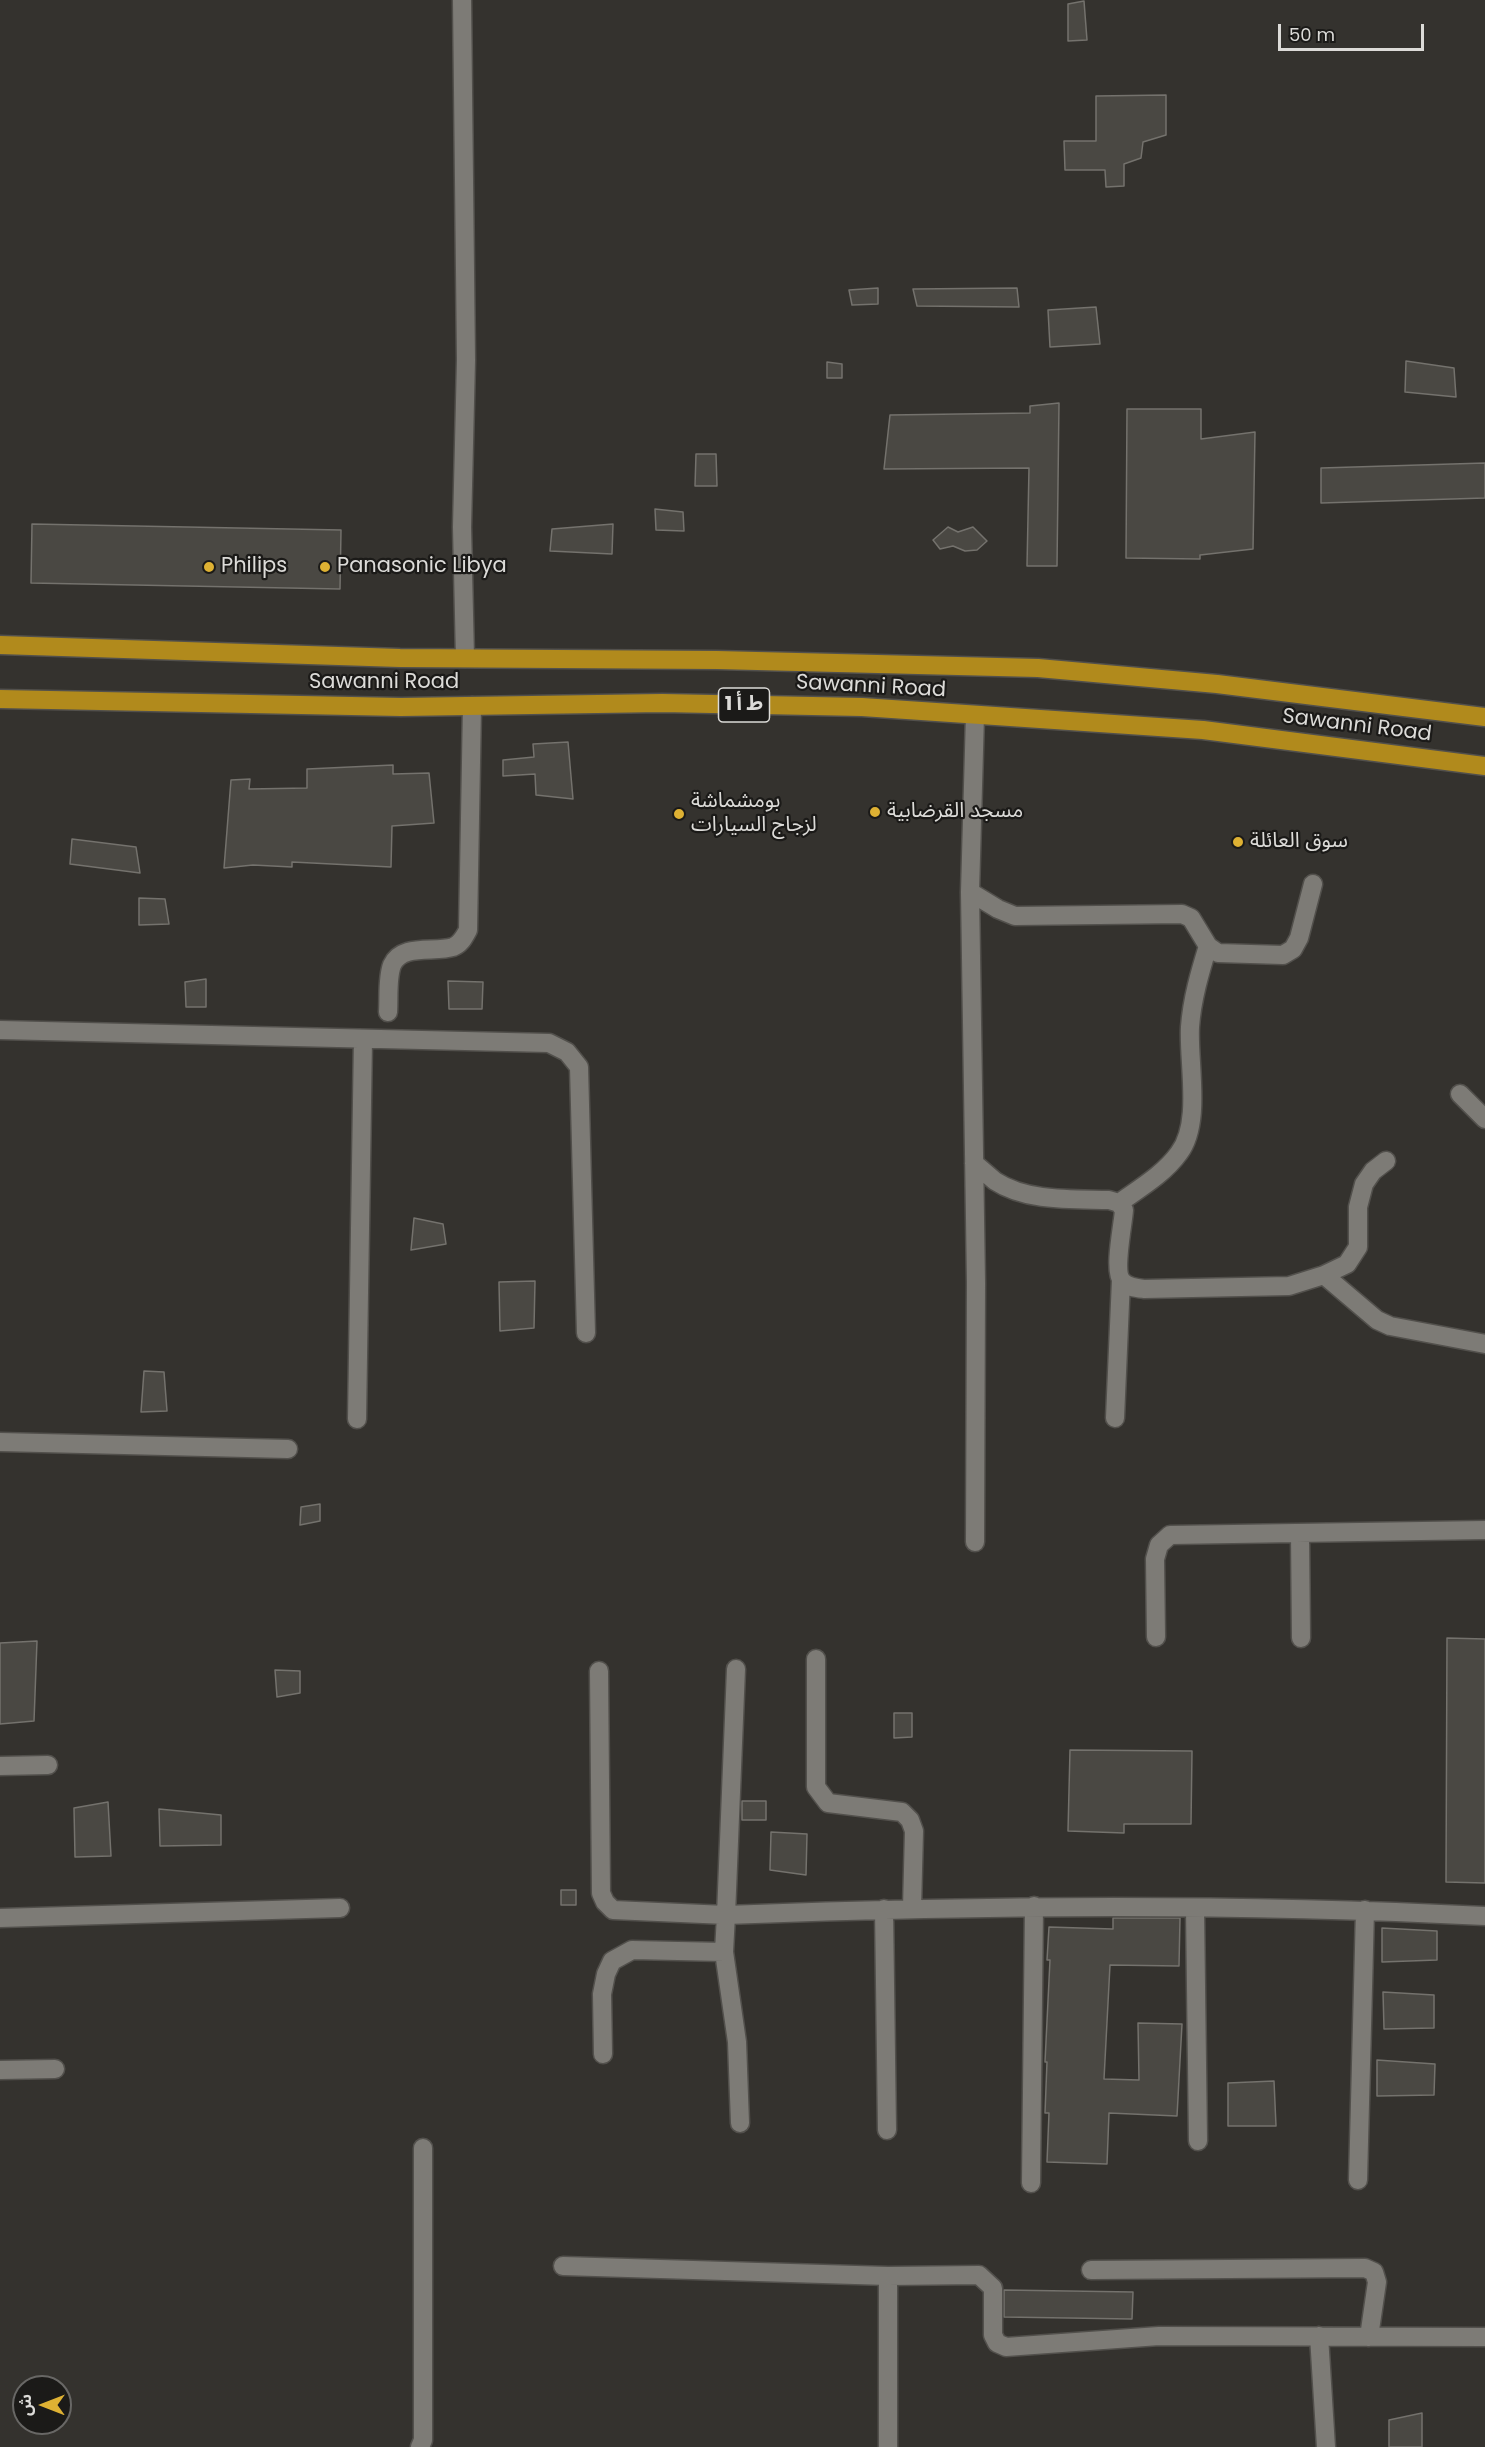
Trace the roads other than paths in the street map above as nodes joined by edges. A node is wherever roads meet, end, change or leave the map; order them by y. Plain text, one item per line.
1 (462, 0) edge
2 (0, 645) edge
3 (465, 658) junction
4 (0, 699) edge
5 (472, 706) junction
6 (975, 715) junction
7 (1485, 717) edge
8 (1485, 766) edge
9 (1313, 884) dead end
10 (970, 892) junction
11 (1208, 946) junction
12 (388, 1012) dead end
13 (0, 1030) edge
14 (363, 1039) junction
15 (1460, 1094) dead end
16 (1485, 1119) edge
17 (1386, 1161) dead end
18 (974, 1163) junction
19 (1119, 1203) junction
20 (1324, 1275) junction
21 (1121, 1280) junction
22 (586, 1333) dead end
23 (1485, 1344) edge
24 (1115, 1418) dead end
25 (357, 1419) dead end
26 (0, 1442) edge
27 (288, 1449) dead end
28 (1485, 1530) edge
29 (1300, 1533) junction
30 (975, 1542) dead end
31 (1156, 1637) dead end
32 (1301, 1638) dead end
33 (816, 1659) dead end
34 (736, 1669) dead end
35 (598, 1671) dead end
36 (48, 1765) dead end
37 (0, 1766) edge
38 (1034, 1906) junction
39 (340, 1908) dead end
40 (912, 1908) junction
41 (884, 1909) junction
42 (1196, 1909) junction
43 (1365, 1910) junction
44 (726, 1915) junction
45 (1485, 1916) edge
46 (0, 1918) edge
47 (724, 1952) junction
48 (603, 2054) dead end
49 (55, 2069) dead end
50 (0, 2070) edge
51 (740, 2123) dead end
52 (887, 2130) dead end
53 (1198, 2141) dead end
54 (423, 2148) dead end
55 (1358, 2180) dead end
56 (1031, 2183) dead end
57 (563, 2266) dead end
58 (1090, 2270) dead end
59 (888, 2276) junction
60 (1319, 2336) junction
61 (1369, 2337) junction
62 (1485, 2337) edge
63 (420, 2447) edge
64 (888, 2447) edge
65 (1326, 2447) edge

1 - 3 street
2 - 3 highway, Sawanni Road / ط أ 1
3 - 7 highway, Sawanni Road / ط أ 1
4 - 5 highway, Sawanni Road / ط أ 1
5 - 6 highway, Sawanni Road / ط أ 1
5 - 12 street
6 - 8 highway, Sawanni Road / ط أ 1
6 - 10 street
9 - 11 street
10 - 11 street
10 - 18 street
11 - 19 street
13 - 14 street
14 - 22 street
14 - 25 street
15 - 16 street
17 - 20 street
18 - 19 street
18 - 30 street
19 - 21 street
20 - 21 street
20 - 23 street
21 - 24 street
26 - 27 street
28 - 29 street
29 - 31 street
29 - 32 street
33 - 40 street
34 - 44 street
35 - 44 street
36 - 37 street
38 - 40 street
38 - 42 street
38 - 56 street
39 - 46 street
40 - 41 street
41 - 44 street
41 - 52 street
42 - 43 street
42 - 53 street
43 - 45 street
43 - 55 street
44 - 47 street
47 - 48 street
47 - 51 street
49 - 50 street
54 - 63 street
57 - 59 street
58 - 61 street
59 - 60 street
59 - 64 street
60 - 61 street
60 - 65 street
61 - 62 street

